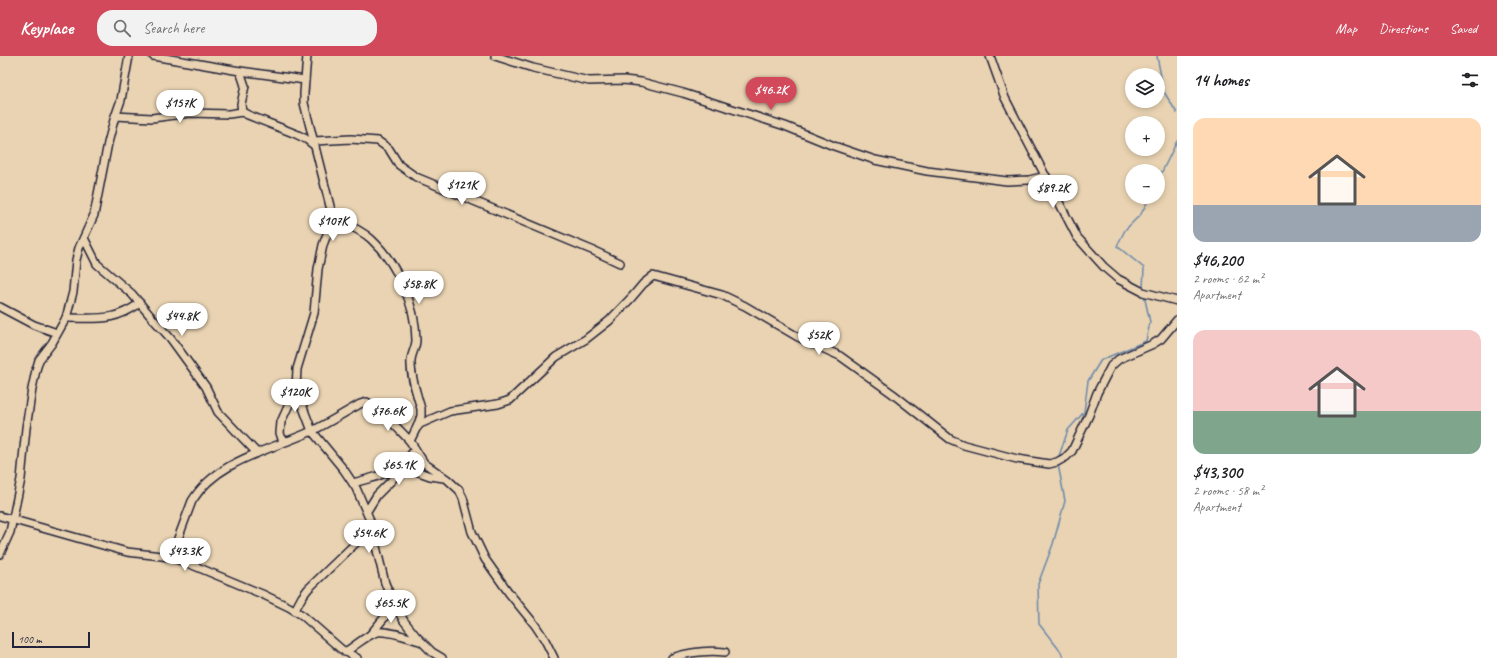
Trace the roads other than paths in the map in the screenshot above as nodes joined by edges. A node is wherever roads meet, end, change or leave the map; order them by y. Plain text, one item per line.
1 (129, 56) edge
2 (153, 56) edge
3 (307, 56) edge
4 (494, 56) edge
5 (990, 56) edge
6 (240, 72) junction
7 (305, 80) junction
8 (242, 112) junction
9 (115, 116) junction
10 (315, 144) junction
11 (1046, 176) junction
12 (333, 218) junction
13 (84, 238) junction
14 (620, 263) dead end
15 (1177, 302) edge
16 (140, 303) junction
17 (0, 307) edge
18 (66, 318) junction
19 (1177, 320) edge
20 (57, 333) junction
21 (296, 389) junction
22 (416, 429) junction
23 (312, 430) junction
24 (410, 440) junction
25 (287, 441) junction
26 (415, 449) junction
27 (257, 453) junction
28 (402, 466) junction
29 (447, 479) junction
30 (352, 483) junction
31 (366, 511) junction
32 (0, 516) edge
33 (12, 519) junction
34 (372, 530) junction
35 (0, 554) edge
36 (170, 557) junction
37 (393, 602) junction
38 (295, 610) junction
39 (370, 635) junction
40 (421, 642) junction
41 (345, 652) junction
42 (725, 652) dead end
43 (357, 658) edge
44 (442, 658) edge
45 (554, 658) edge
46 (672, 658) edge

1 - 9 street
2 - 6 street
3 - 7 street
4 - 11 street
5 - 11 street
6 - 7 street
6 - 8 street
7 - 10 street
8 - 9 street
8 - 10 street
9 - 13 street
10 - 12 street
10 - 14 street
11 - 15 street
12 - 21 street
12 - 22 street
13 - 16 street
13 - 18 street
16 - 18 street
16 - 27 street
17 - 20 street
18 - 20 street
19 - 22 street
20 - 33 street
21 - 23 street
21 - 25 street
22 - 24 street
23 - 24 street
23 - 25 street
23 - 30 street
24 - 26 street
25 - 27 street
26 - 28 street
26 - 29 street
27 - 36 street
28 - 29 street
28 - 30 street
28 - 31 street
29 - 45 street
30 - 31 street
31 - 34 street
32 - 33 street
33 - 35 street
33 - 36 street
34 - 37 street
34 - 38 street
36 - 38 street
37 - 39 street
37 - 40 street
38 - 41 street
39 - 40 street
39 - 41 street
40 - 44 street
41 - 43 street
42 - 46 street

